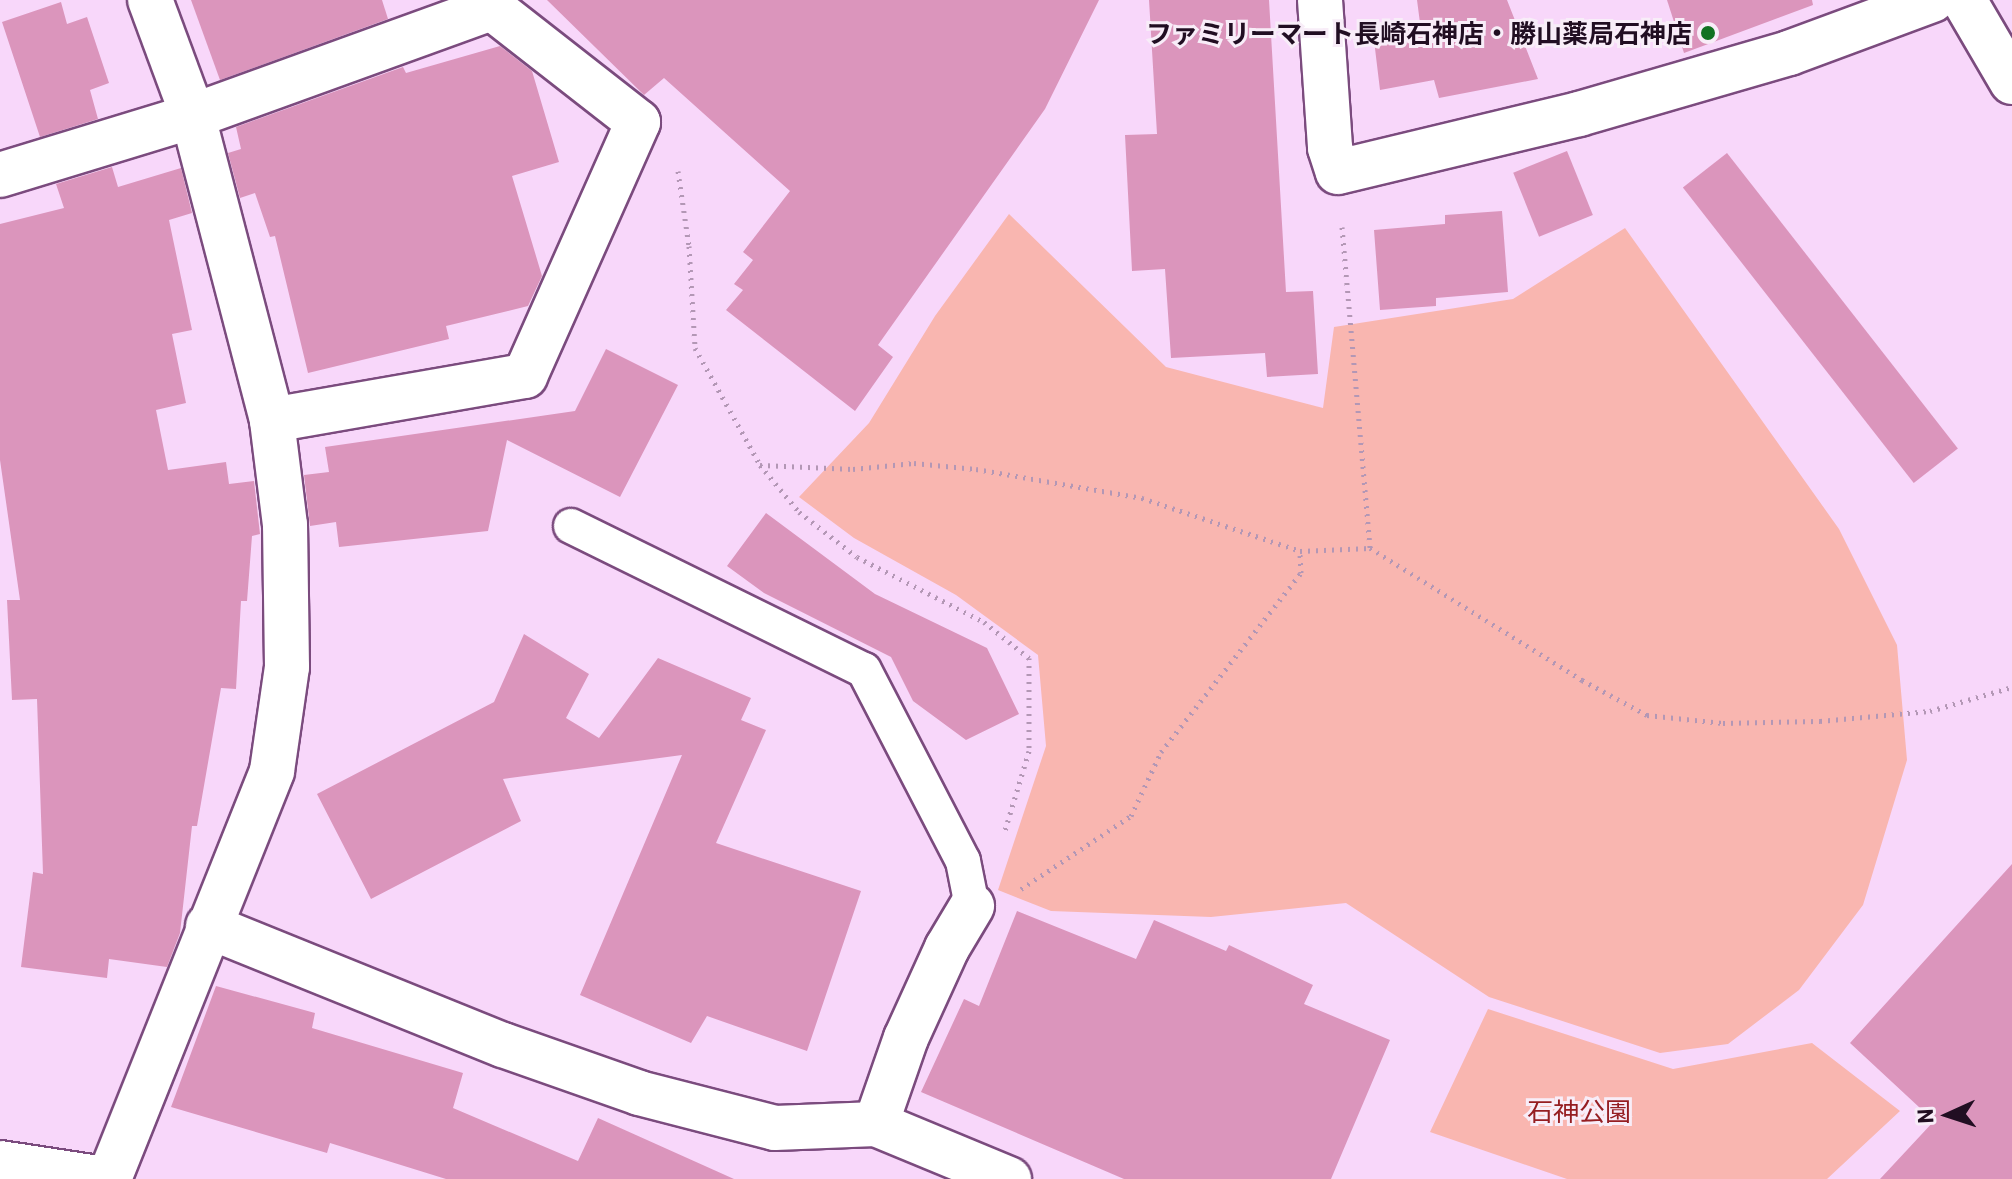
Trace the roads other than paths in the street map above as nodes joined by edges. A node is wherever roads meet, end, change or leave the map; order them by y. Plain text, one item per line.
1 (150, 0) edge
2 (1320, 0) edge
3 (1932, 0) edge
4 (1964, 0) edge
5 (490, 4) edge
6 (2012, 82) edge
7 (193, 116) junction
8 (0, 175) edge
9 (272, 420) junction
10 (571, 526) dead end
11 (972, 906) joint
12 (208, 926) junction
13 (876, 1124) junction
14 (0, 1163) edge
15 (107, 1179) edge
16 (1009, 1179) edge

1 - 7 street
2 - 3 street
4 - 6 street
5 - 7 street
5 - 9 street
7 - 8 street
7 - 9 street
9 - 12 street
10 - 11 lane
11 - 13 street
12 - 13 street
12 - 15 street
13 - 16 street
14 - 15 street

